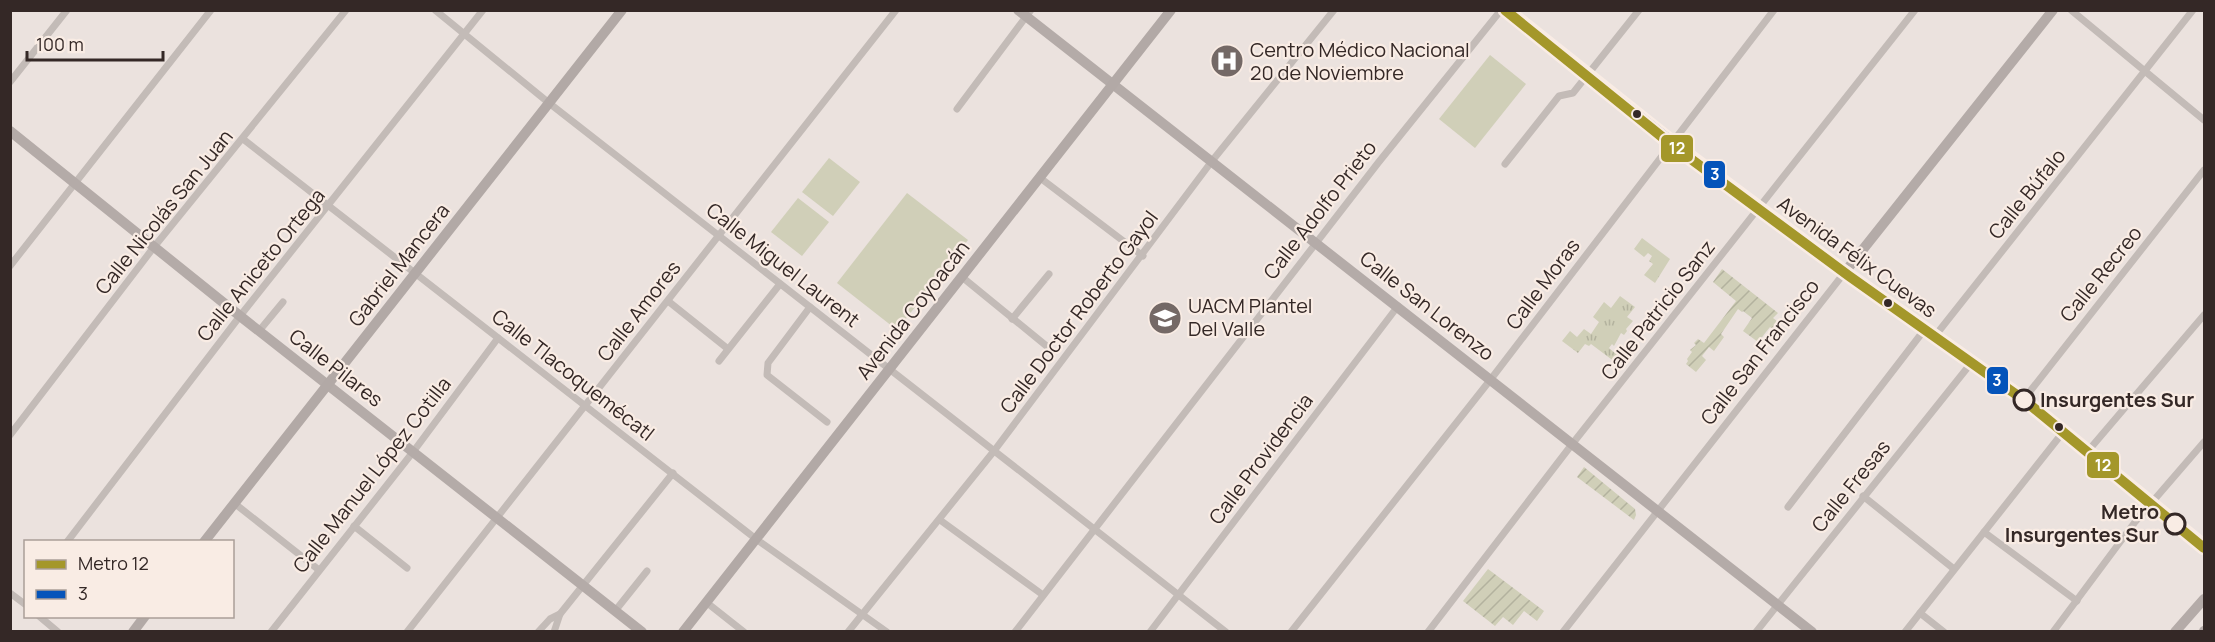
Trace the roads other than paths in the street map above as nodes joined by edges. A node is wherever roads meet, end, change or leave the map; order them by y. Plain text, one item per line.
1 (68, 10) edge
2 (211, 10) edge
3 (346, 10) edge
4 (435, 10) edge
5 (483, 10) edge
6 (622, 10) edge
7 (896, 10) edge
8 (1171, 10) edge
9 (1334, 10) edge
10 (1501, 10) edge
11 (1506, 10) edge
12 (1639, 10) edge
13 (1773, 10) edge
14 (1915, 10) edge
15 (2053, 10) edge
16 (2071, 10) edge
17 (2193, 10) edge
18 (1025, 13) edge
19 (465, 33) junction
20 (2145, 72) junction
21 (1588, 76) junction
22 (10, 82) edge
23 (1113, 84) junction
24 (549, 103) junction
25 (957, 109) dead end
26 (2204, 120) edge
27 (10, 131) edge
28 (243, 139) junction
29 (1672, 143) junction
30 (1212, 161) junction
31 (1505, 164) dead end
32 (2205, 170) edge
33 (1039, 177) junction
34 (76, 184) junction
35 (329, 206) junction
36 (1760, 208) junction
37 (718, 236) junction
38 (1316, 242) junction
39 (154, 247) junction
40 (1143, 256) junction
41 (10, 266) edge
42 (1845, 272) junction
43 (416, 274) junction
44 (1049, 274) dead end
45 (962, 277) junction
46 (780, 284) junction
47 (668, 301) junction
48 (283, 302) dead end
49 (1398, 306) junction
50 (810, 307) junction
51 (2205, 315) edge
52 (240, 316) junction
53 (1012, 319) junction
54 (1925, 328) junction
55 (259, 331) junction
56 (1935, 336) junction
57 (498, 338) junction
58 (1049, 348) dead end
59 (728, 350) junction
60 (719, 362) dead end
61 (1972, 362) junction
62 (890, 370) junction
63 (1491, 379) junction
64 (327, 384) junction
65 (2024, 399) junction
66 (586, 405) junction
67 (827, 422) dead end
68 (2064, 431) junction
69 (10, 435) edge
70 (2205, 442) edge
71 (1573, 443) junction
72 (994, 451) junction
73 (2088, 451) junction
74 (413, 452) junction
75 (673, 473) junction
76 (1863, 496) junction
77 (234, 503) junction
78 (2151, 503) junction
79 (1788, 507) dead end
80 (1658, 512) junction
81 (496, 517) junction
82 (940, 520) junction
83 (354, 526) junction
84 (1095, 528) junction
85 (1984, 532) junction
86 (756, 539) junction
87 (69, 540) edge
88 (206, 540) edge
89 (2205, 546) edge
90 (407, 568) dead end
91 (1954, 569) junction
92 (320, 570) junction
93 (647, 571) dead end
94 (583, 585) junction
95 (10, 593) edge
96 (1178, 594) junction
97 (1043, 596) junction
98 (2205, 599) edge
99 (24, 600) edge
100 (2077, 601) junction
101 (706, 602) junction
102 (1778, 605) junction
103 (615, 611) junction
104 (1920, 613) junction
105 (560, 614) junction
106 (862, 614) junction
107 (41, 618) edge
108 (144, 618) edge
109 (58, 632) edge
110 (133, 632) edge
111 (271, 632) edge
112 (407, 632) edge
113 (538, 632) edge
114 (554, 632) edge
115 (642, 632) edge
116 (683, 632) edge
117 (744, 632) edge
118 (848, 632) edge
119 (887, 632) edge
120 (1015, 632) edge
121 (1150, 632) edge
122 (1226, 632) edge
123 (1291, 632) edge
124 (1428, 632) edge
125 (1563, 632) edge
126 (1756, 632) edge
127 (1812, 632) edge
128 (1905, 632) edge
129 (1944, 632) edge
130 (2054, 632) edge
131 (2175, 632) edge

1 - 22 street
2 - 34 street
3 - 28 street, Calle Nicolás San Juan
4 - 19 street, Calle Miguel Laurent
5 - 19 street, Calle Aniceto Ortega
6 - 24 main road, Gabriel Mancera
7 - 37 street, Calle Amores
8 - 23 main road, Avenida Coyoacán
9 - 30 street, Calle Doctor Roberto Gayol
10 - 38 street, Calle Adolfo Prieto
11 - 21 main road, Avenida Félix Cuevas
12 - 21 street
13 - 29 street, Calle Moras
14 - 36 street, Calle Patricio Sanz
15 - 42 street, Calle San Francisco
16 - 20 street
17 - 20 street, Calle Búfalo
18 - 23 street, Calle San Lorenzo
18 - 25 street
19 - 24 street, Calle Miguel Laurent
19 - 35 street, Calle Aniceto Ortega
20 - 26 street
20 - 56 street, Calle Búfalo
21 - 29 main road, Avenida Félix Cuevas
21 - 31 street
23 - 30 street, Calle San Lorenzo
23 - 33 main road, Avenida Coyoacán
24 - 37 street, Calle Miguel Laurent
24 - 43 main road, Gabriel Mancera
27 - 34 street, Calle Pilares
28 - 35 street, Calle Tlacoquemécatl
28 - 39 street, Calle Nicolás San Juan
29 - 36 main road, Avenida Félix Cuevas
29 - 63 street, Calle Moras
30 - 38 street, Calle San Lorenzo
30 - 40 street, Calle Doctor Roberto Gayol
32 - 65 street, Calle Recreo
33 - 40 street
33 - 45 main road, Avenida Coyoacán
34 - 39 street, Calle Pilares
34 - 41 street
35 - 43 street, Calle Tlacoquemécatl
35 - 52 street, Calle Aniceto Ortega
36 - 42 main road, Avenida Félix Cuevas
36 - 71 street, Calle Patricio Sanz
37 - 46 street, Calle Miguel Laurent
37 - 47 street, Calle Amores
38 - 49 street, Calle San Lorenzo
38 - 84 street, Calle Adolfo Prieto
39 - 52 street, Calle Pilares
39 - 69 street, Calle Nicolás San Juan
40 - 72 street, Calle Doctor Roberto Gayol
42 - 54 main road, Avenida Félix Cuevas
42 - 80 street, Calle San Francisco
43 - 57 street, Calle Tlacoquemécatl
43 - 64 main road, Gabriel Mancera
44 - 53 street
45 - 53 street
45 - 62 main road, Avenida Coyoacán
46 - 50 street, Calle Miguel Laurent
46 - 59 street
47 - 59 street
47 - 66 street, Calle Amores
48 - 55 street
49 - 63 street, Calle San Lorenzo
49 - 96 street, Calle Providencia
50 - 62 street, Calle Miguel Laurent
50 - 67 street
51 - 73 street
52 - 55 street, Calle Pilares
52 - 87 street, Calle Aniceto Ortega
53 - 58 street
54 - 56 main road, Avenida Félix Cuevas
54 - 79 street
55 - 64 street, Calle Pilares
56 - 61 main road, Avenida Félix Cuevas
57 - 66 street, Calle Tlacoquemécatl
57 - 74 street, Calle Manuel López Cotilla
59 - 60 street
61 - 65 main road
61 - 76 street, Calle Fresas
62 - 72 street, Calle Miguel Laurent
62 - 86 main road, Avenida Coyoacán
63 - 71 street, Calle San Lorenzo
63 - 123 street, Calle Moras
64 - 74 street, Calle Pilares
64 - 77 main road, Gabriel Mancera
65 - 68 main road
66 - 75 street, Calle Tlacoquemécatl
66 - 81 street, Calle Amores
68 - 73 main road
68 - 85 street
70 - 78 street
71 - 80 street, Calle San Lorenzo
71 - 124 street, Calle Patricio Sanz
72 - 82 street, Calle Doctor Roberto Gayol
72 - 84 street, Calle Miguel Laurent
73 - 78 main road
74 - 81 street, Calle Pilares
74 - 83 street, Calle Manuel López Cotilla
75 - 86 street, Calle Tlacoquemécatl
75 - 94 street
76 - 91 street
76 - 102 street, Calle Fresas
77 - 88 main road, Gabriel Mancera
77 - 92 street
78 - 89 main road
78 - 100 street
80 - 102 street, Calle San Lorenzo
80 - 125 street, Calle San Francisco
81 - 94 street, Calle Pilares
81 - 112 street, Calle Amores
82 - 97 street
82 - 106 street, Calle Doctor Roberto Gayol
83 - 90 street
83 - 92 street, Calle Manuel López Cotilla
84 - 96 street, Calle Miguel Laurent
84 - 97 street, Calle Adolfo Prieto
85 - 91 street
85 - 100 street
86 - 101 main road, Avenida Coyoacán
86 - 106 street, Calle Tlacoquemécatl
91 - 104 street
92 - 111 street, Calle Manuel López Cotilla
93 - 103 street
94 - 103 street, Calle Pilares
94 - 105 street
95 - 99 street
96 - 121 street, Calle Providencia
96 - 122 street, Calle Miguel Laurent
97 - 120 street, Calle Adolfo Prieto
98 - 131 street
100 - 130 street
101 - 116 main road, Avenida Coyoacán
101 - 117 street
102 - 126 street, Calle Fresas
102 - 127 street, Calle San Lorenzo
103 - 115 street, Calle Pilares
104 - 128 street
104 - 129 street
105 - 113 street
105 - 114 street
106 - 118 street, Calle Doctor Roberto Gayol
106 - 119 street, Calle Tlacoquemécatl
107 - 109 street
108 - 110 main road

